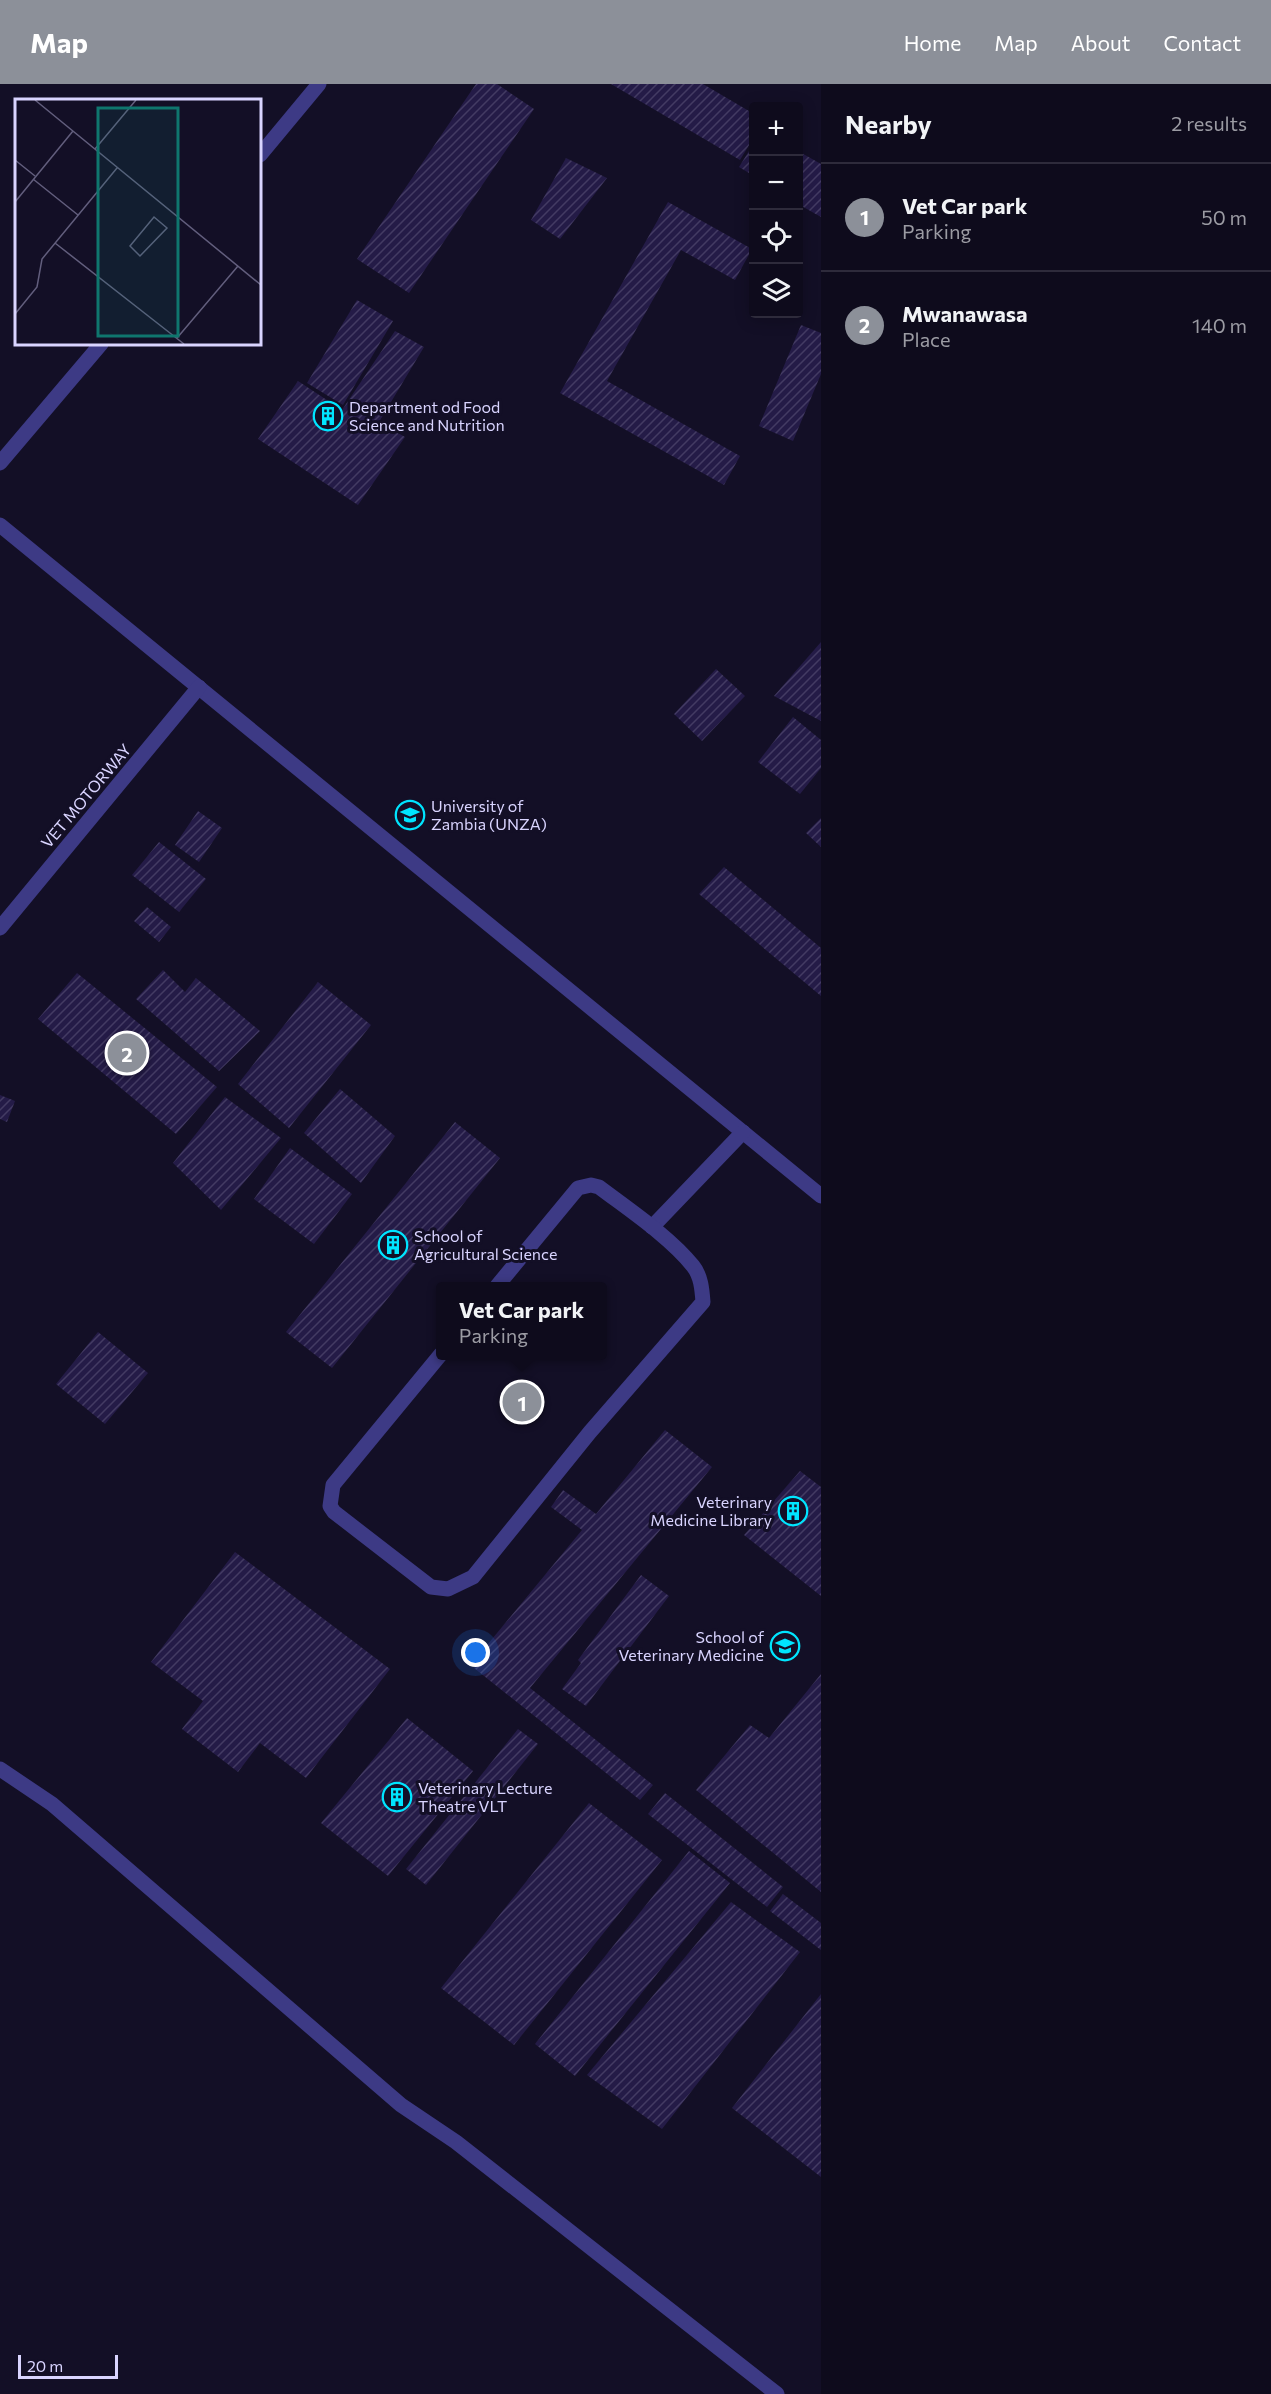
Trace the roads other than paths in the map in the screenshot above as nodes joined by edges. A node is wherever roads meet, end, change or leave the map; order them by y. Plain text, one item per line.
1 (319, 84) edge
2 (261, 154) edge
3 (100, 345) edge
4 (0, 463) edge
5 (0, 525) edge
6 (199, 687) junction
7 (0, 928) edge
8 (743, 1132) junction
9 (821, 1196) edge
10 (652, 1227) junction
11 (501, 1282) edge
12 (436, 1360) edge
13 (0, 1769) edge
14 (777, 2394) edge

1 - 2 lane
3 - 4 lane
5 - 6 lane
6 - 7 lane, VET MOTORWAY
6 - 8 lane
8 - 9 lane
8 - 10 lane
10 - 11 lane
10 - 12 lane
13 - 14 lane

